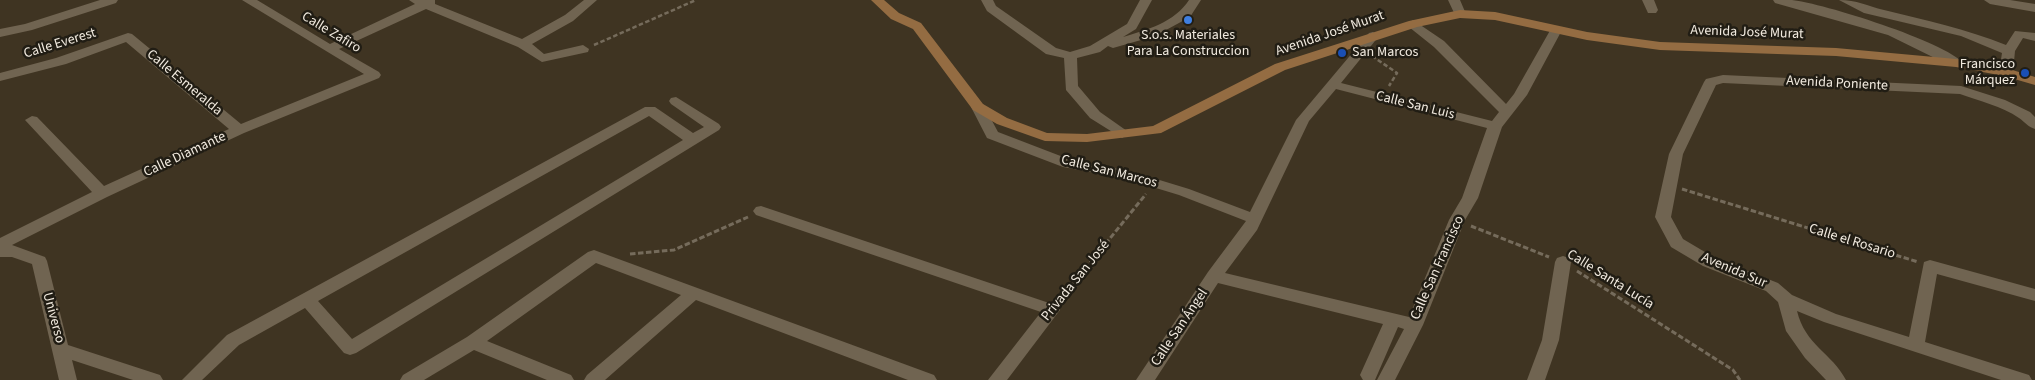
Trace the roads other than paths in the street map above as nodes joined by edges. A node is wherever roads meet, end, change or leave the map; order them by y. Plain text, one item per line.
1 (112, 0) edge
2 (248, 0) edge
3 (591, 0) edge
4 (877, 0) edge
5 (987, 0) edge
6 (1146, 0) edge
7 (1195, 0) edge
8 (1454, 0) edge
9 (1779, 0) edge
10 (1845, 0) edge
11 (1990, 0) edge
12 (424, 2) edge
13 (2035, 8) edge
14 (1460, 14) junction
15 (1868, 16) junction
16 (1412, 24) junction
17 (1556, 30) junction
18 (0, 33) edge
19 (1373, 36) junction
20 (128, 37) joint
21 (2035, 37) edge
22 (523, 44) junction
23 (329, 49) junction
24 (1095, 49) junction
25 (583, 50) road end
26 (2009, 51) junction
27 (1070, 56) junction
28 (1956, 63) junction
29 (2006, 72) junction
30 (374, 75) joint
31 (0, 77) edge
32 (2035, 81) edge
33 (1335, 85) junction
34 (676, 101) dead end
35 (978, 107) junction
36 (1506, 112) junction
37 (32, 120) dead end
38 (2035, 125) edge
39 (1495, 126) junction
40 (239, 130) junction
41 (1122, 134) junction
42 (693, 140) junction
43 (1676, 154) joint
44 (102, 193) junction
45 (761, 211) road end
46 (1255, 219) junction
47 (0, 245) edge
48 (0, 251) edge
49 (1563, 262) road end
50 (1214, 276) junction
51 (694, 293) junction
52 (2035, 295) edge
53 (1786, 299) junction
54 (308, 301) junction
55 (1393, 320) junction
56 (1414, 325) junction
57 (473, 342) junction
58 (1916, 345) junction
59 (60, 348) junction
60 (1376, 379) edge
61 (68, 380) edge
62 (153, 380) edge
63 (191, 380) edge
64 (409, 380) edge
65 (565, 380) edge
66 (593, 380) edge
67 (928, 380) edge
68 (997, 380) edge
69 (1145, 380) edge
70 (1536, 380) edge
71 (1837, 380) edge
72 (2023, 380) edge

1 - 18 street
2 - 23 street, Calle Zafiro
3 - 22 street
4 - 35 street, Avenida José Murat
5 - 27 street
6 - 24 street
7 - 24 street
8 - 14 street
9 - 15 street
10 - 15 street
11 - 13 street
12 - 22 street
12 - 23 street
14 - 16 street, Avenida José Murat
14 - 17 street, Avenida José Murat
15 - 26 street
15 - 28 street
16 - 19 street, Avenida José Murat
16 - 36 street
17 - 28 street, Avenida José Murat
17 - 36 street, Calle San Francisco
19 - 33 street
19 - 41 street, Avenida José Murat
20 - 31 street, Calle Everest
20 - 40 street, Calle Esmeralda
21 - 26 street
22 - 25 street
23 - 30 street, Calle Zafiro
24 - 27 street
26 - 29 street
27 - 41 street
28 - 29 street, Avenida José Murat
29 - 32 street, Avenida José Murat
30 - 40 street, Calle Diamante
33 - 39 street, Calle San Luis
33 - 46 street
34 - 42 street
35 - 41 street, Avenida José Murat
35 - 46 street, Calle San Marcos
36 - 39 street, Calle San Francisco
37 - 44 street
38 - 43 street, Avenida Poniente
39 - 56 street, Calle San Francisco
40 - 44 street, Calle Diamante
42 - 54 street
42 - 54 street
43 - 53 street, Avenida Sur
44 - 47 street, Calle Diamante
45 - 68 street, Privada San José
46 - 50 street
48 - 59 street, Universo
49 - 70 street
50 - 55 street, Calle San Francisco
50 - 69 street, Calle San Ángel
51 - 57 street
51 - 66 street
51 - 67 street
52 - 58 street
53 - 58 street, Avenida Sur
53 - 71 street
54 - 63 street
55 - 56 street, Calle San Francisco
55 - 60 street
56 - 60 street
57 - 64 street
57 - 65 street
58 - 72 street, Avenida Sur
59 - 61 street
59 - 62 street, Universo

